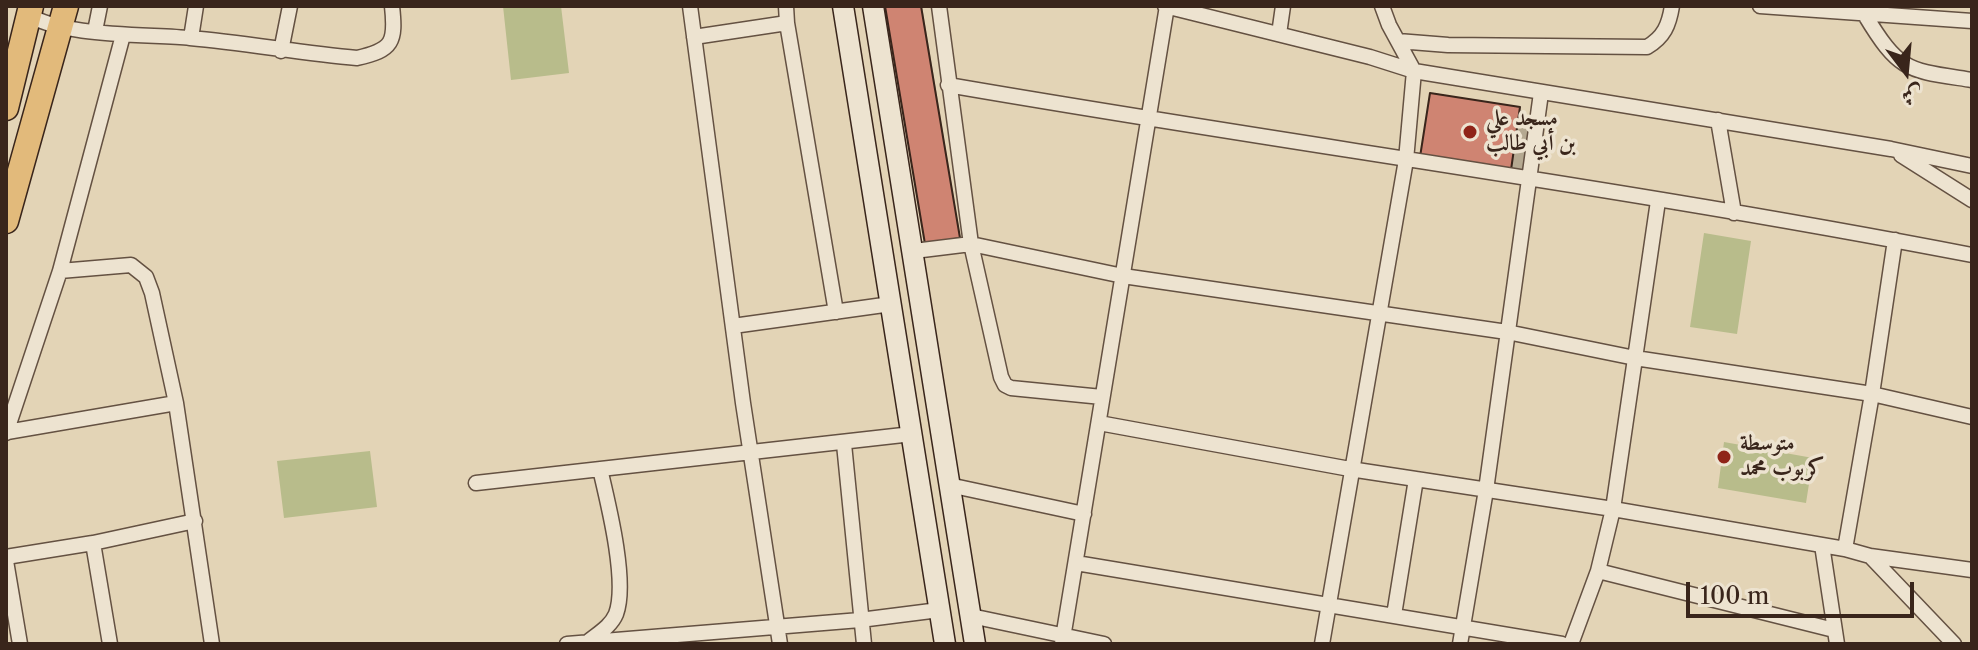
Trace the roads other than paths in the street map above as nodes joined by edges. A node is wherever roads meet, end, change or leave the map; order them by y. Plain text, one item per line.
1 (100, 6) edge
2 (196, 6) edge
3 (290, 6) edge
4 (392, 6) edge
5 (690, 6) edge
6 (786, 6) edge
7 (843, 6) edge
8 (873, 6) edge
9 (939, 6) edge
10 (1166, 6) edge
11 (1283, 6) edge
12 (1382, 6) edge
13 (1672, 6) edge
14 (1760, 6) edge
15 (26, 9) edge
16 (1809, 9) edge
17 (1198, 10) edge
18 (1866, 10) edge
19 (1935, 12) edge
20 (64, 16) edge
21 (1972, 21) edge
22 (787, 23) junction
23 (95, 31) junction
24 (1279, 34) junction
25 (123, 35) junction
26 (694, 37) junction
27 (191, 38) junction
28 (1398, 41) junction
29 (281, 51) junction
30 (1414, 71) junction
31 (1972, 80) edge
32 (948, 85) junction
33 (1541, 93) junction
34 (6, 108) edge
35 (1148, 119) junction
36 (1718, 120) junction
37 (1891, 149) junction
38 (1406, 160) junction
39 (1972, 166) edge
40 (1528, 177) junction
41 (1972, 200) edge
42 (1658, 201) junction
43 (1734, 213) junction
44 (6, 221) edge
45 (1895, 240) junction
46 (971, 244) junction
47 (914, 251) junction
48 (1972, 255) edge
49 (60, 271) junction
50 (1123, 276) junction
51 (891, 304) junction
52 (836, 312) junction
53 (1381, 314) junction
54 (733, 326) junction
55 (1507, 332) junction
56 (1635, 358) junction
57 (1872, 394) junction
58 (1102, 397) junction
59 (176, 403) junction
60 (1972, 417) edge
61 (1099, 423) junction
62 (6, 432) edge
63 (912, 434) junction
64 (844, 444) junction
65 (750, 453) junction
66 (600, 469) junction
67 (1350, 469) junction
68 (1416, 479) junction
69 (476, 483) dead end
70 (949, 485) junction
71 (1486, 490) junction
72 (1613, 509) junction
73 (1084, 514) junction
74 (195, 521) junction
75 (93, 543) junction
76 (1822, 545) junction
77 (1845, 549) junction
78 (1870, 556) junction
79 (6, 559) edge
80 (1076, 563) junction
81 (1972, 570) edge
82 (1598, 571) junction
83 (1328, 604) junction
84 (939, 610) junction
85 (1394, 615) junction
86 (971, 616) junction
87 (860, 620) junction
88 (777, 626) junction
89 (1464, 626) junction
90 (1836, 637) edge
91 (1063, 640) edge
92 (588, 642) edge
93 (20, 644) edge
94 (110, 644) edge
95 (212, 644) edge
96 (567, 644) edge
97 (780, 644) edge
98 (864, 644) edge
99 (945, 644) edge
100 (975, 644) edge
101 (1104, 644) edge
102 (1322, 644) edge
103 (1460, 644) edge
104 (1562, 644) edge
105 (1571, 644) edge
106 (1954, 644) edge

1 - 23 street
2 - 27 street
3 - 29 street
4 - 29 street
5 - 26 street
6 - 22 street
7 - 51 main road
8 - 47 main road
9 - 32 street
10 - 17 street
10 - 35 street
11 - 24 street
12 - 28 street
13 - 28 street
14 - 16 street
15 - 20 street
15 - 34 main road
16 - 18 street
17 - 24 street
18 - 19 street
18 - 31 street
19 - 21 street
20 - 23 street
20 - 44 main road
22 - 26 street
22 - 52 street
23 - 25 street
24 - 30 street
25 - 27 street
25 - 49 street
26 - 54 street
27 - 29 street
28 - 30 street
30 - 33 street
30 - 38 street
32 - 35 street
32 - 46 street
33 - 36 street
33 - 40 street
35 - 38 street
35 - 50 street
36 - 37 street
36 - 43 street
37 - 39 street
37 - 41 street
38 - 40 street
38 - 53 street
40 - 42 street
40 - 55 street
42 - 43 street
42 - 56 street
43 - 45 street
45 - 48 street
45 - 57 street
46 - 47 street
46 - 50 street
46 - 58 street
47 - 70 main road
49 - 59 street
49 - 62 street
50 - 53 street
50 - 58 street
51 - 52 street
51 - 63 main road
52 - 54 street
53 - 55 street
53 - 67 street
54 - 65 street
55 - 56 street
55 - 71 street
56 - 57 street
56 - 72 street
57 - 60 street
57 - 77 street
58 - 61 street
59 - 62 street
59 - 74 street
61 - 67 street
61 - 73 street
63 - 64 street
63 - 84 main road
64 - 65 street
64 - 87 street
65 - 66 street
65 - 88 street
66 - 69 street
66 - 92 street
67 - 68 street
67 - 83 street
68 - 71 street
68 - 85 street
70 - 73 street
70 - 86 main road
71 - 72 street
71 - 89 street
72 - 76 street
72 - 82 street
73 - 80 street
74 - 75 street
74 - 95 street
75 - 79 street
75 - 94 street
76 - 77 street
76 - 90 street
77 - 78 street
78 - 81 street
78 - 106 street
79 - 93 street
80 - 83 street
80 - 91 street
82 - 90 street
82 - 105 street
83 - 85 street
83 - 102 street
84 - 87 street
84 - 99 main road
85 - 89 street
86 - 91 street
86 - 100 main road
87 - 88 street
87 - 98 street
88 - 92 street
88 - 97 street
89 - 103 street
89 - 104 street
91 - 101 street
92 - 96 street

